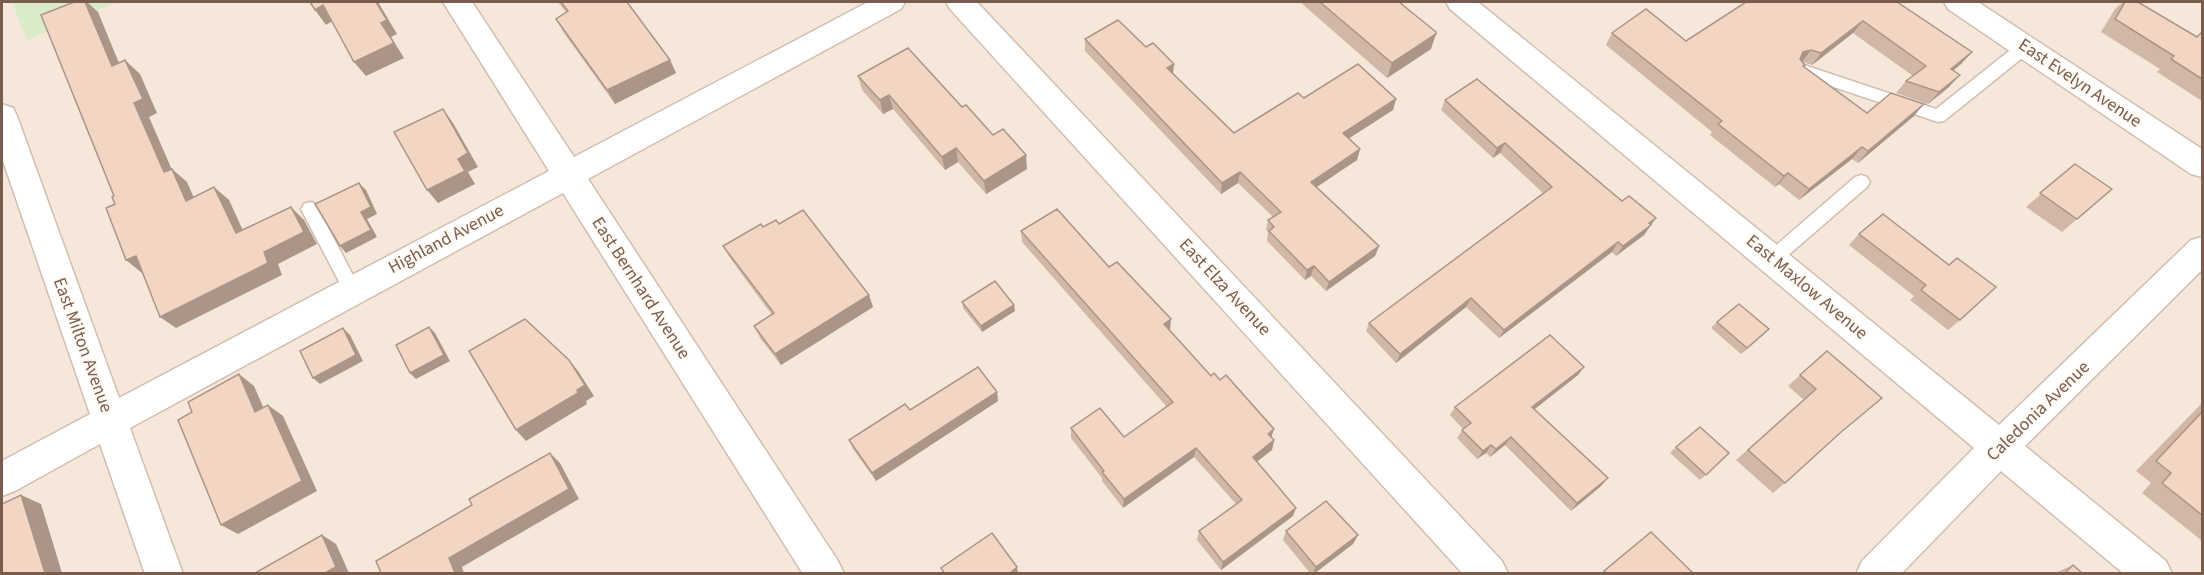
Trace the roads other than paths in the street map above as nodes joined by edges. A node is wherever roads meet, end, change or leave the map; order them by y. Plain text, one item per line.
1 (458, 2) edge
2 (891, 2) edge
3 (960, 2) edge
4 (1460, 2) edge
5 (1958, 2) edge
6 (2025, 47) junction
7 (1801, 70) edge
8 (2, 116) edge
9 (2202, 165) edge
10 (568, 174) junction
11 (1861, 182) dead end
12 (310, 209) dead end
13 (2202, 250) edge
14 (1772, 259) junction
15 (352, 290) junction
16 (110, 421) junction
17 (2000, 447) junction
18 (2, 479) edge
19 (164, 573) edge
20 (825, 573) edge
21 (1490, 573) edge
22 (1875, 573) edge
23 (2153, 573) edge

1 - 10 street, East Bernhard Avenue
2 - 10 street, Highland Avenue
3 - 21 street, East Elza Avenue
4 - 14 street, East Maxlow Avenue
5 - 6 street, East Evelyn Avenue
6 - 7 lane
6 - 9 street, East Evelyn Avenue
8 - 16 street, East Milton Avenue
10 - 15 street, Highland Avenue
10 - 20 street, East Bernhard Avenue
11 - 14 lane
12 - 15 lane
13 - 17 street, Caledonia Avenue
14 - 17 street, East Maxlow Avenue
15 - 16 street, Highland Avenue
16 - 18 street, Highland Avenue
16 - 19 street, East Milton Avenue
17 - 22 street, Caledonia Avenue
17 - 23 street, East Maxlow Avenue

